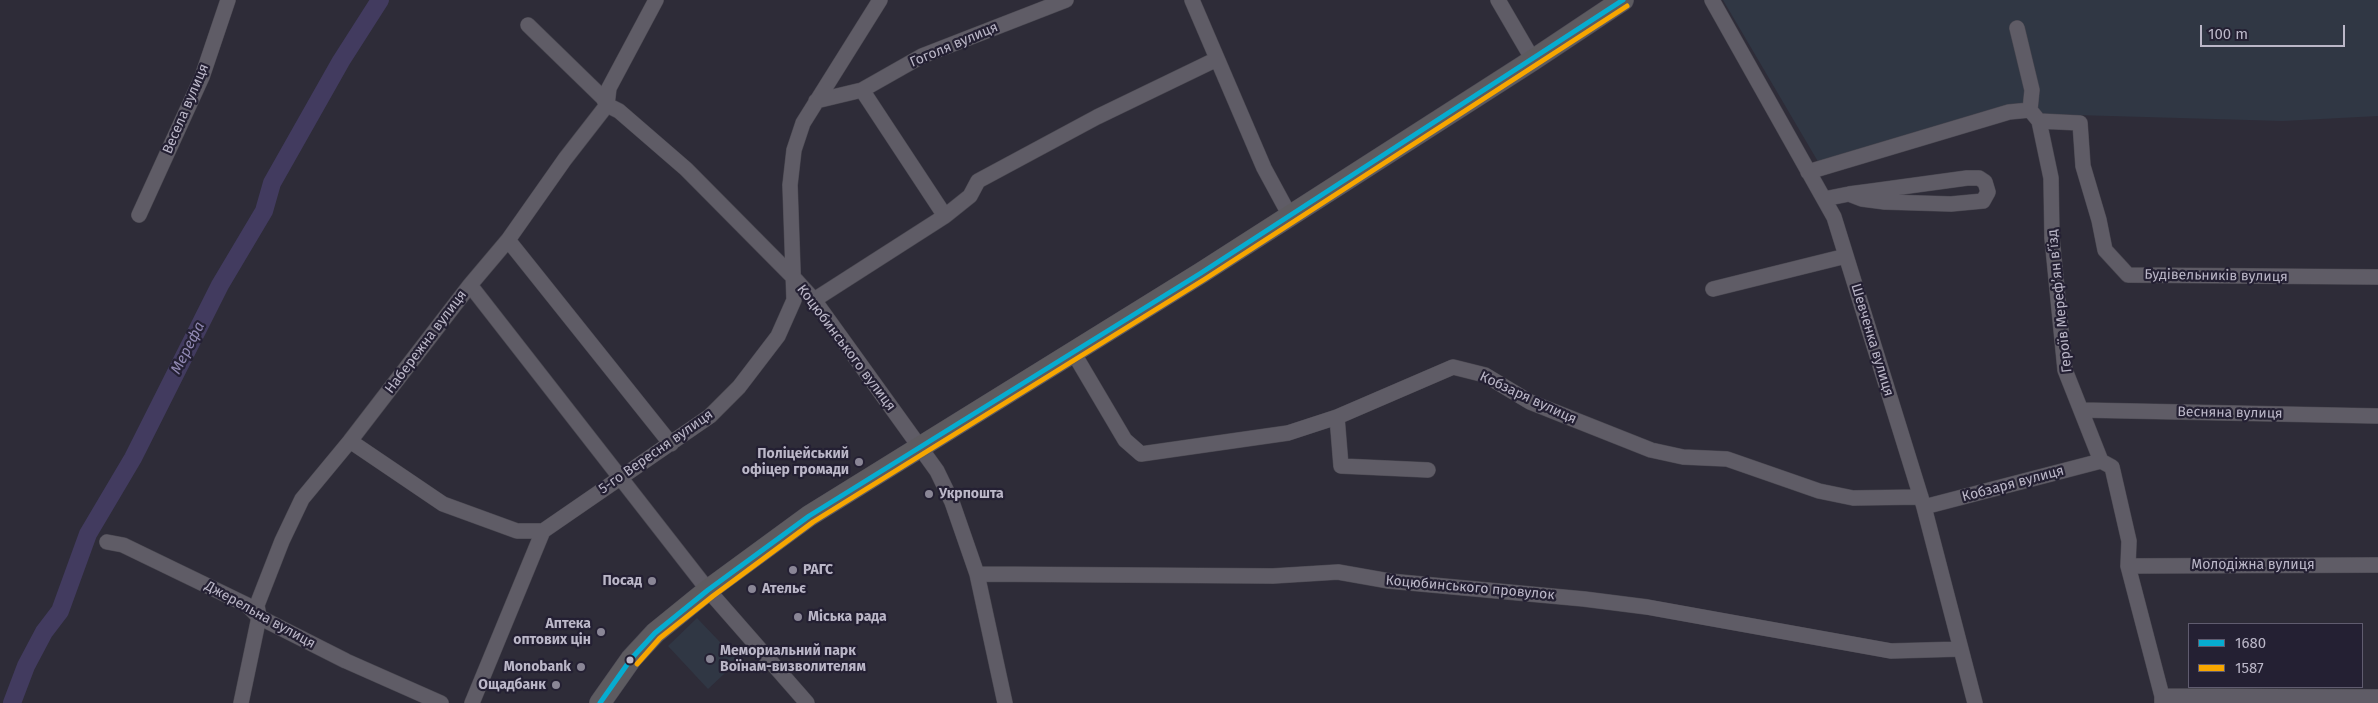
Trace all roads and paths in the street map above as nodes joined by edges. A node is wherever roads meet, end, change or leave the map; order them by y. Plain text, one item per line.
1 (228, 0) edge
2 (656, 0) edge
3 (880, 0) edge
4 (1066, 0) edge
5 (1192, 0) edge
6 (1498, 0) edge
7 (1622, 0) edge
8 (1712, 0) edge
9 (528, 25) dead end
10 (2017, 28) dead end
11 (1217, 59) junction
12 (1533, 60) junction
13 (862, 90) junction
14 (816, 101) junction
15 (607, 105) junction
16 (2034, 116) junction
17 (1808, 172) junction
18 (1849, 194) junction
19 (1824, 199) junction
20 (139, 215) dead end
21 (945, 216) junction
22 (1290, 216) junction
23 (508, 240) junction
24 (1846, 256) junction
25 (2378, 277) edge
26 (794, 278) junction
27 (470, 285) junction
28 (1713, 289) dead end
29 (814, 300) junction
30 (1073, 352) junction
31 (2081, 410) junction
32 (2378, 416) edge
33 (1337, 417) junction
34 (350, 441) junction
35 (671, 444) junction
36 (919, 447) junction
37 (2101, 461) junction
38 (1428, 470) dead end
39 (620, 477) junction
40 (1923, 502) junction
41 (543, 531) junction
42 (107, 542) dead end
43 (2378, 564) edge
44 (2128, 566) junction
45 (976, 574) junction
46 (708, 590) junction
47 (259, 617) junction
48 (1961, 649) junction
49 (2378, 697) edge
50 (2162, 699) edge
51 (242, 703) edge
52 (441, 703) edge
53 (472, 703) edge
54 (600, 703) edge
55 (807, 703) edge
56 (1005, 703) edge
57 (1974, 703) edge

1 - 20 street, Весела вулиця
2 - 15 street, Набережна вулиця
3 - 14 street, 5-го Вересня вулиця
4 - 13 street, Гоголя вулиця
5 - 11 street
6 - 12 street
7 - 12 highway
8 - 17 street, Шевченка вулиця
9 - 15 street, Коцюбинського вулиця
10 - 16 street, Героїв Мерефʼян вʼїзд
11 - 21 street
11 - 22 street
12 - 22 highway
13 - 14 street, Гоголя вулиця
13 - 21 street
14 - 26 street, 5-го Вересня вулиця
15 - 23 street, Набережна вулиця
15 - 26 street, Коцюбинського вулиця
16 - 17 street
16 - 25 street, Будівельників вулиця
16 - 31 street, Героїв Мерефʼян вʼїзд
17 - 19 street, Шевченка вулиця
18 - 18 street
18 - 19 street
19 - 24 street, Шевченка вулиця
21 - 29 street
22 - 30 highway
23 - 27 street, Набережна вулиця
23 - 35 street
24 - 28 street
24 - 40 street, Шевченка вулиця
26 - 29 street, Коцюбинського вулиця
26 - 35 street, 5-го Вересня вулиця
27 - 34 street, Набережна вулиця
27 - 39 street
29 - 36 street, Коцюбинського вулиця
30 - 33 street, Кобзаря вулиця
30 - 36 highway
31 - 32 street, Весняна вулиця
31 - 37 street, Героїв Мерефʼян вʼїзд
33 - 38 street
33 - 40 street, Кобзаря вулиця
34 - 41 street
34 - 47 street, Набережна вулиця
35 - 39 street, 5-го Вересня вулиця
36 - 45 street, Коцюбинського вулиця
36 - 46 highway
37 - 40 street, Кобзаря вулиця
37 - 44 street, Героїв Мерефʼян вʼїзд
39 - 41 street, 5-го Вересня вулиця
39 - 46 street
40 - 48 street, Шевченка вулиця
41 - 53 street
42 - 47 street, Джерельна вулиця
43 - 44 street, Молодіжна вулиця
44 - 50 street, Героїв Мерефʼян вʼїзд
45 - 48 street, Коцюбинського провулок
45 - 56 street, Коцюбинського вулиця
46 - 54 highway
46 - 55 street
47 - 51 street, Набережна вулиця
47 - 52 street, Джерельна вулиця
48 - 57 street, Шевченка вулиця
49 - 50 street

